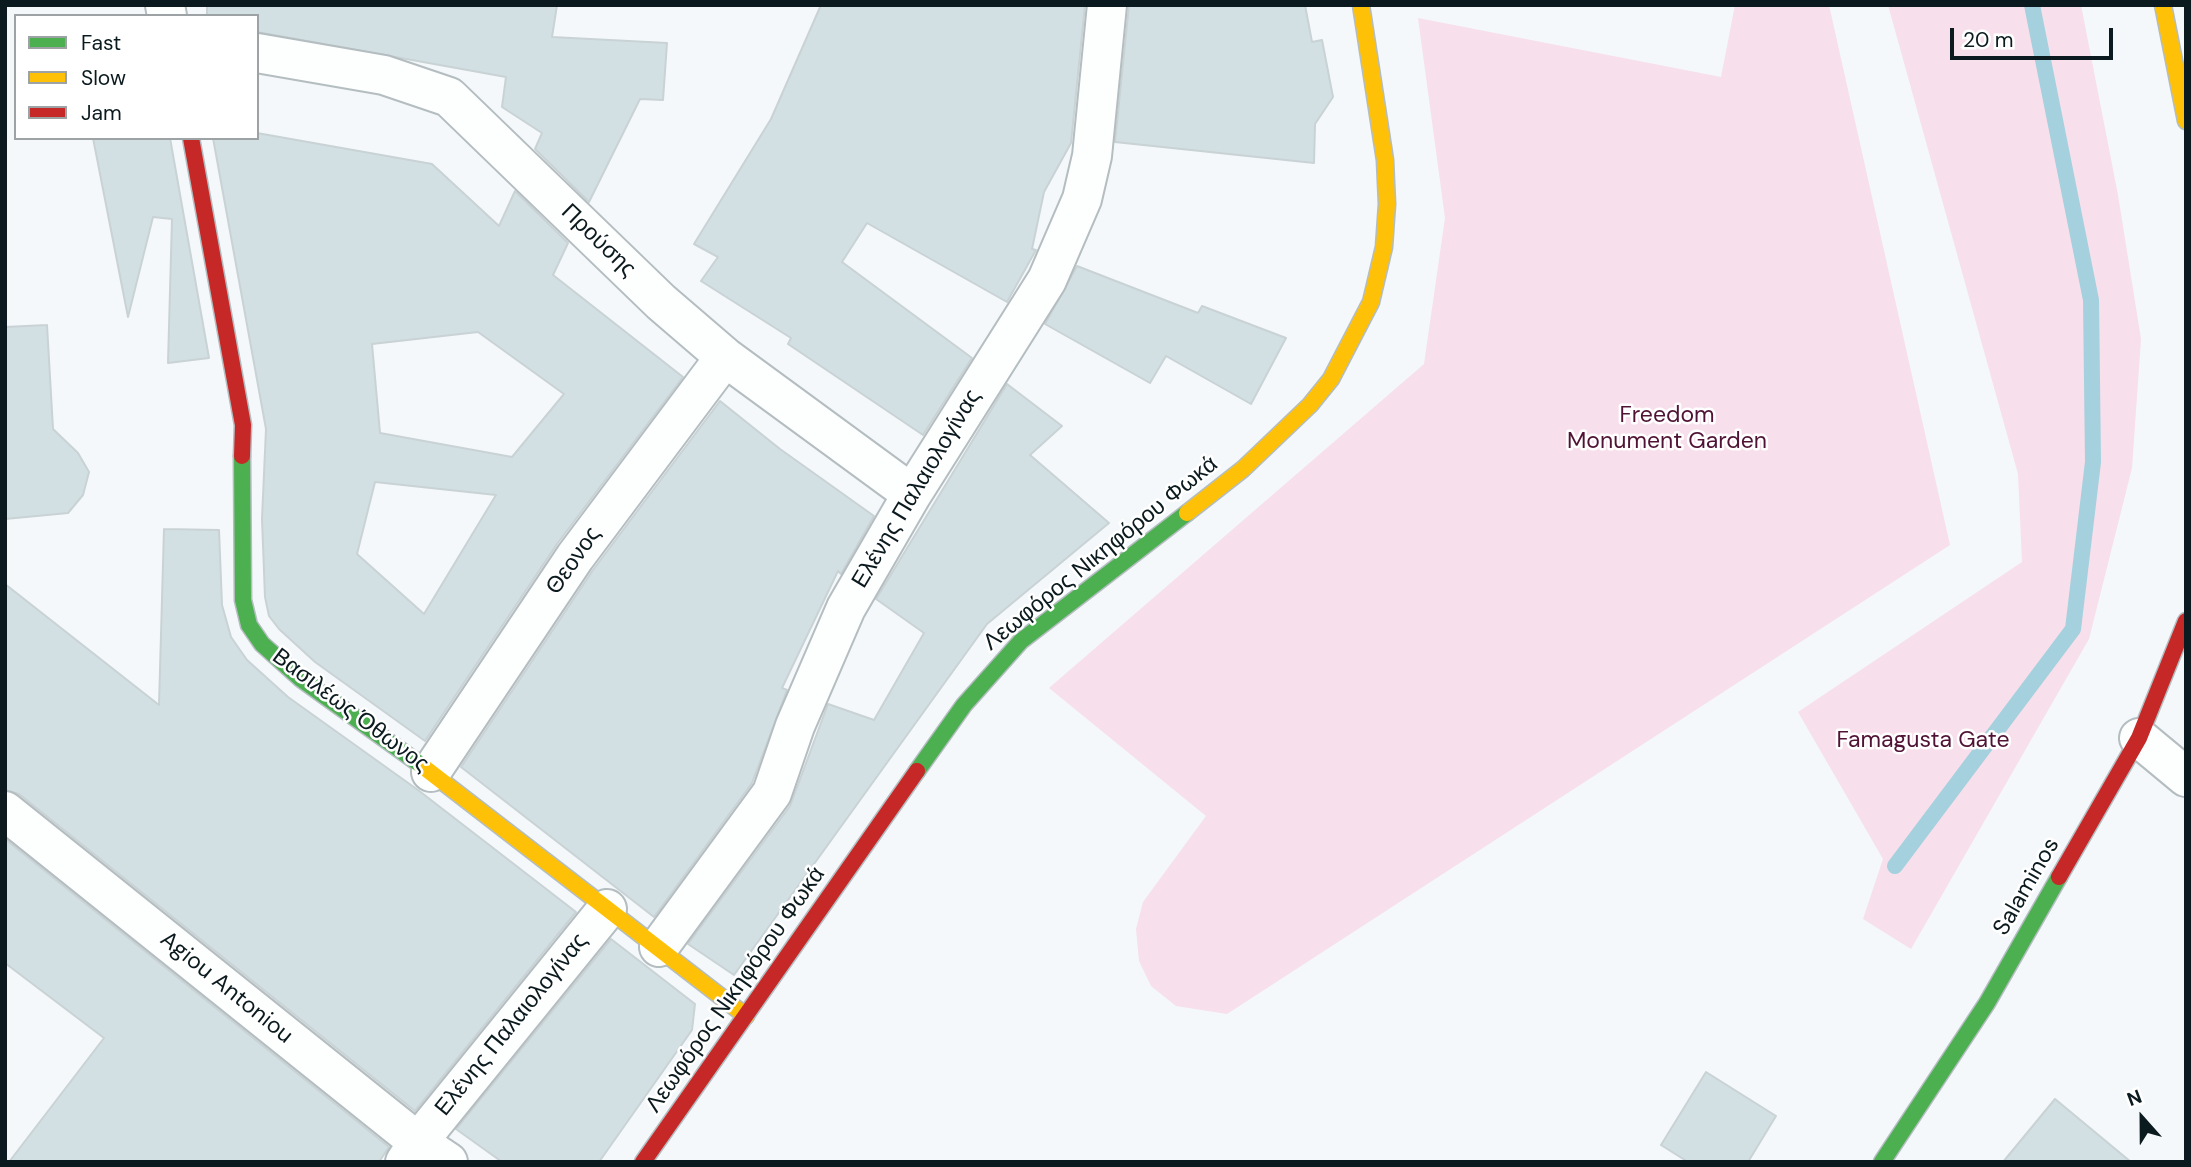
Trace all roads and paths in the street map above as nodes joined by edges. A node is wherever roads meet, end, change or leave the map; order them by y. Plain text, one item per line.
1 (1107, 5) edge
2 (1361, 5) edge
3 (2163, 5) edge
4 (259, 53) edge
5 (2186, 121) edge
6 (191, 140) edge
7 (725, 357) junction
8 (912, 494) junction
9 (2185, 631) edge
10 (2139, 738) junction
11 (430, 772) junction
12 (2186, 777) edge
13 (5, 811) edge
14 (607, 909) junction
15 (659, 947) junction
16 (746, 1016) junction
17 (424, 1155) edge
18 (643, 1162) edge
19 (1882, 1162) edge

1 - 8 street, Ελένης Παλαιολογίνας
2 - 16 street, Λεωφόρος Νικηφόρου Φωκά
3 - 5 street
4 - 7 street, Προύσης
6 - 11 street, Βασιλέως Όθωνος
7 - 8 street, Προύσης
7 - 11 street, Θεονος
8 - 15 street, Ελένης Παλαιολογίνας
9 - 10 street, Salaminos
10 - 12 street
10 - 19 street, Salaminos
11 - 14 street, Βασιλέως Όθωνος
13 - 17 street, Agiou Antoniou
14 - 15 street, Βασιλέως Όθωνος
14 - 17 street, Ελένης Παλαιολογίνας
15 - 16 street, Βασιλέως Όθωνος
16 - 18 street, Λεωφόρος Νικηφόρου Φωκά

